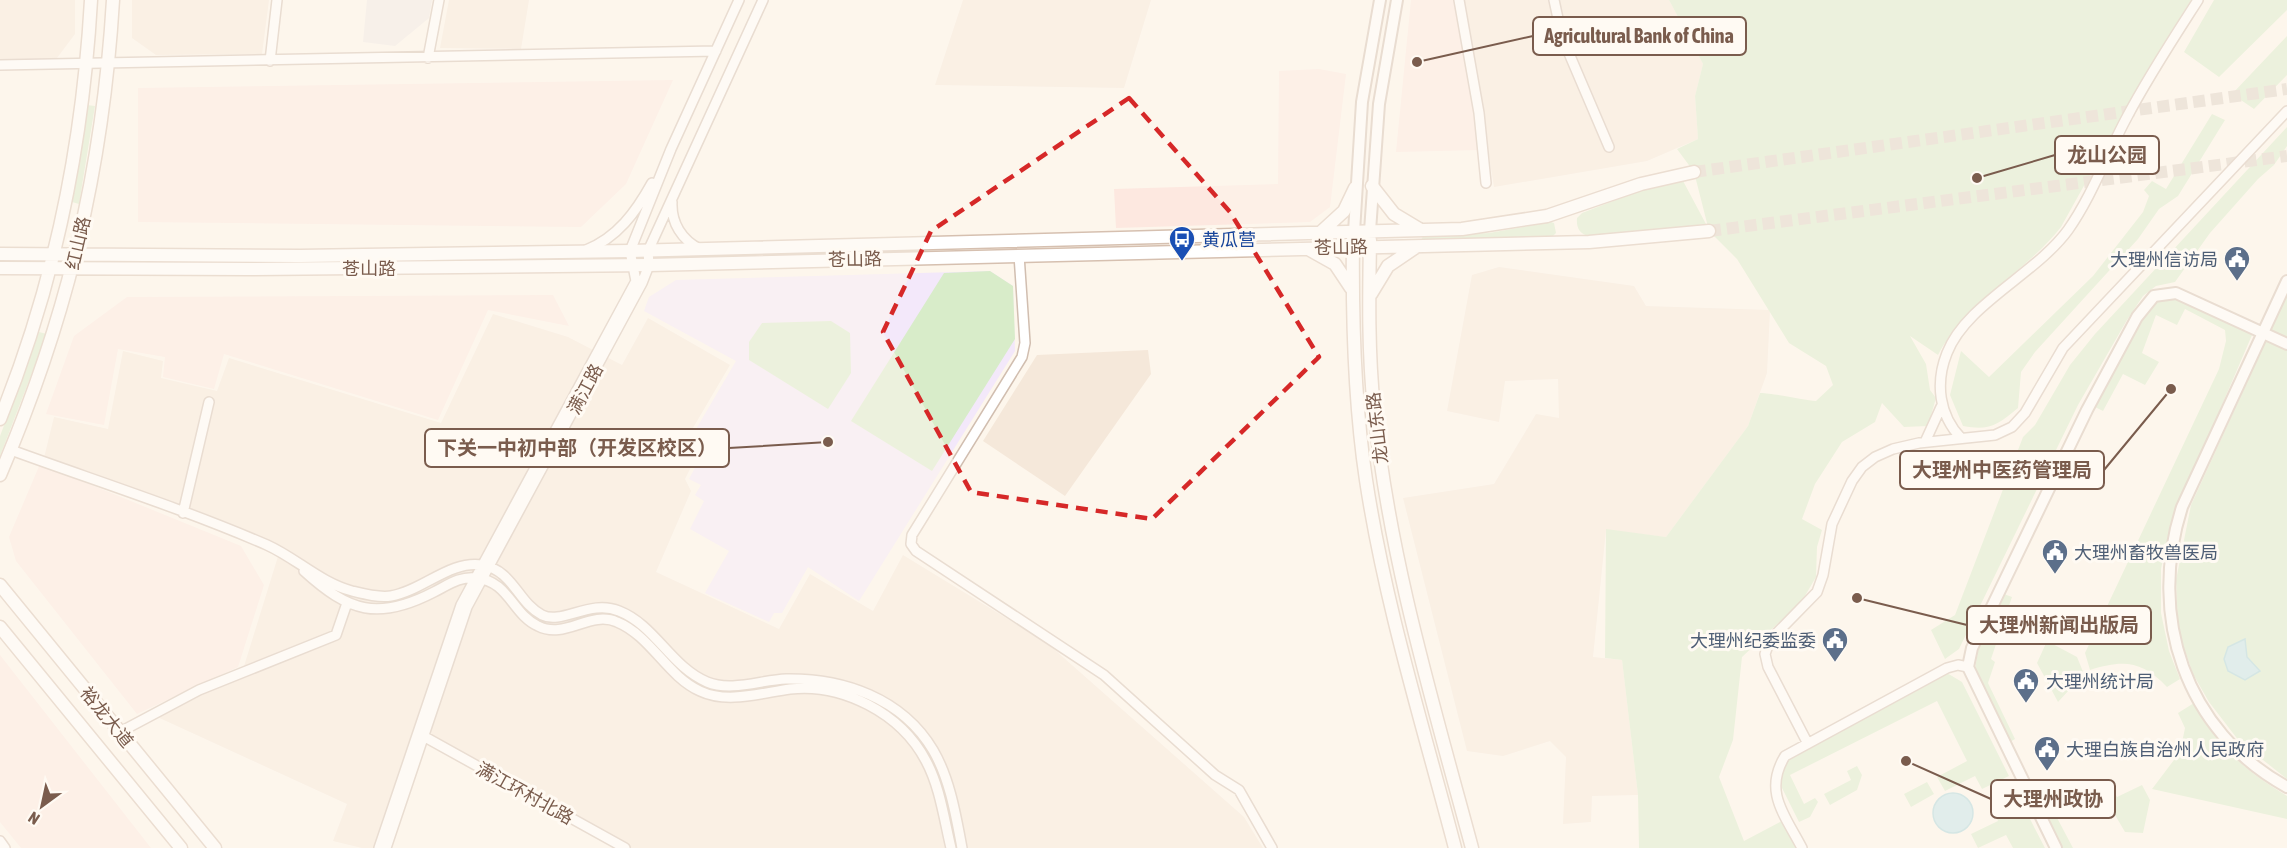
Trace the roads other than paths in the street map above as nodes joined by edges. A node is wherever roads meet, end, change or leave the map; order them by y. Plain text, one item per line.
1 (91, 0) edge
2 (113, 0) edge
3 (277, 0) edge
4 (439, 0) edge
5 (739, 0) edge
6 (763, 0) edge
7 (1397, 0) edge
8 (1459, 0) edge
9 (1554, 0) edge
10 (2198, 0) edge
11 (1378, 1) edge
12 (716, 51) junction
13 (428, 58) junction
14 (270, 62) junction
15 (86, 64) junction
16 (108, 64) junction
17 (0, 65) edge
18 (2287, 111) edge
19 (1609, 147) dead end
20 (670, 149) junction
21 (1694, 172) tunnel mouth
22 (1486, 183) dead end
23 (1372, 186) junction
24 (1355, 189) junction
25 (672, 201) junction
26 (1423, 230) junction
27 (1370, 231) junction
28 (1709, 231) tunnel mouth
29 (1354, 232) junction
30 (1320, 233) junction
31 (1420, 246) junction
32 (1353, 247) junction
33 (1370, 247) junction
34 (1300, 248) junction
35 (703, 250) junction
36 (648, 251) junction
37 (580, 252) junction
38 (630, 252) junction
39 (0, 254) edge
40 (53, 255) junction
41 (76, 255) junction
42 (1019, 255) junction
43 (631, 265) junction
44 (649, 265) junction
45 (0, 268) edge
46 (50, 269) junction
47 (72, 269) junction
48 (2287, 281) edge
49 (1353, 295) junction
50 (1369, 301) junction
51 (2263, 332) junction
52 (2287, 344) edge
53 (209, 402) dead end
54 (1941, 407) junction
55 (0, 419) edge
56 (1961, 438) junction
57 (1925, 442) junction
58 (11, 450) junction
59 (0, 475) edge
60 (183, 513) junction
61 (291, 559) junction
62 (487, 567) junction
63 (480, 578) junction
64 (0, 585) edge
65 (416, 586) junction
66 (423, 597) junction
67 (347, 603) junction
68 (0, 627) edge
69 (1968, 667) junction
70 (760, 682) junction
71 (761, 693) junction
72 (120, 732) junction
73 (425, 737) junction
74 (1807, 742) junction
75 (931, 747) junction
76 (921, 753) junction
77 (2287, 787) edge
78 (0, 841) edge
79 (5, 848) edge
80 (181, 848) edge
81 (214, 848) edge
82 (379, 848) edge
83 (386, 848) edge
84 (625, 848) edge
85 (951, 848) edge
86 (962, 848) edge
87 (1272, 848) edge
88 (1455, 848) edge
89 (1472, 848) edge
90 (1802, 848) edge
91 (2056, 848) edge

1 - 15 main road, 红山路
2 - 16 main road, 红山路
3 - 14 street
4 - 13 street
5 - 12 street, 满江路
6 - 25 street, 满江路
7 - 23 street, 龙山东路
8 - 22 street
9 - 19 street
10 - 54 street
11 - 24 street, 龙山东路
12 - 13 street
12 - 20 street, 满江路
13 - 14 street
14 - 16 street
15 - 16 street
15 - 17 street
15 - 40 main road, 红山路
16 - 41 main road, 红山路
18 - 56 street
20 - 37 street
20 - 38 street, 满江路
21 - 26 main road, 苍山路
23 - 26 main road
23 - 27 street, 龙山东路
24 - 29 street, 龙山东路
24 - 30 main road
25 - 35 street
25 - 36 street, 满江路
26 - 27 main road, 苍山路
27 - 29 main road, 苍山路
27 - 33 main road, 龙山东路
28 - 31 main road, 苍山路
29 - 30 main road, 苍山路
29 - 32 main road, 龙山东路
30 - 35 main road, 苍山路
31 - 33 main road, 苍山路
31 - 50 main road
32 - 33 main road, 苍山路
32 - 34 main road, 苍山路
32 - 49 main road, 龙山东路
33 - 50 main road, 龙山东路
34 - 42 main road, 苍山路
34 - 49 main road
35 - 36 main road, 苍山路
36 - 38 main road, 苍山路
36 - 44 street, 满江路
37 - 38 main road, 苍山路
37 - 41 main road, 苍山路
38 - 43 street, 满江路
39 - 40 main road, 苍山路
40 - 41 main road, 苍山路
40 - 46 main road, 红山路
41 - 47 main road, 红山路
42 - 44 main road, 苍山路
42 - 87 street
43 - 44 main road, 苍山路
43 - 47 main road, 苍山路
43 - 62 street, 满江路
44 - 62 street, 满江路
45 - 46 main road, 苍山路
46 - 47 main road, 苍山路
46 - 55 main road, 红山路
47 - 58 main road, 红山路
48 - 51 street
49 - 88 main road, 龙山东路
50 - 89 main road, 龙山东路
51 - 52 street
51 - 69 street
51 - 77 street
53 - 60 street
54 - 56 street
54 - 57 street
56 - 57 street
57 - 74 street
58 - 59 main road, 红山路
58 - 60 street
60 - 61 street
61 - 65 street
61 - 67 street
62 - 63 street, 满江路
62 - 65 street
62 - 70 street
63 - 66 street
63 - 71 street
63 - 73 street, 满江路
63 - 82 street, 满江路
64 - 72 main road, 裕龙大道
65 - 66 street
66 - 67 street
67 - 72 street
68 - 80 main road, 裕龙大道
69 - 74 street
69 - 91 street
70 - 71 street
70 - 75 street
71 - 76 street
72 - 81 main road, 裕龙大道
73 - 83 street, 满江路
73 - 84 street, 满江环村北路
74 - 90 street
75 - 76 street
75 - 86 street
76 - 85 street
78 - 79 street

